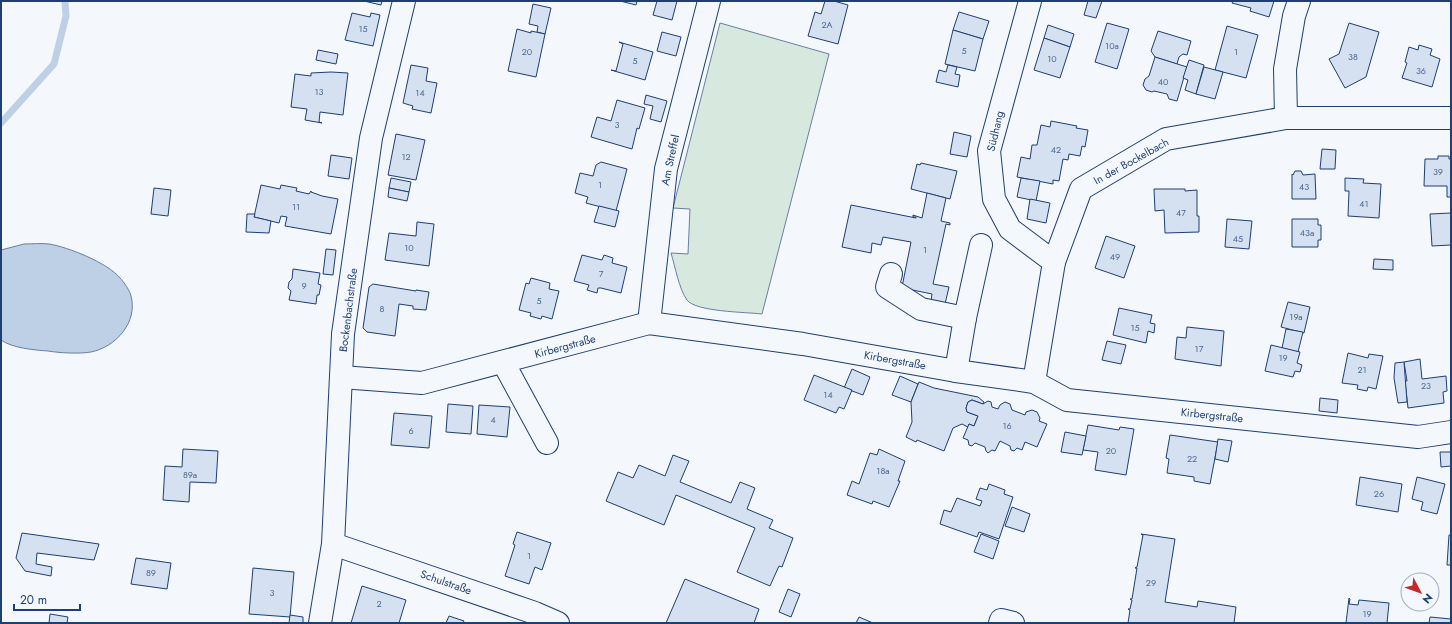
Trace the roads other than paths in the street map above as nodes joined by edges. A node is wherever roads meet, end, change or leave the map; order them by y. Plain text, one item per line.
1 (404, 1) edge
2 (709, 1) edge
3 (1030, 1) edge
4 (1299, 1) edge
5 (1286, 118) junction
6 (1451, 118) edge
7 (981, 245) dead end
8 (1054, 262) junction
9 (891, 274) dead end
10 (965, 318) junction
11 (649, 323) junction
12 (503, 362) junction
13 (956, 371) junction
14 (341, 377) junction
15 (1034, 382) junction
16 (1451, 432) edge
17 (547, 443) dead end
18 (333, 544) junction
19 (320, 623) edge
20 (558, 623) edge
21 (1000, 623) edge
22 (1013, 623) edge

1 - 14 street, Bockenbachstraße
2 - 11 street, Am Streffel
3 - 8 street, Südhang
4 - 5 street
5 - 6 street, In der Bockelbach
5 - 8 street, In der Bockelbach
7 - 10 street
8 - 15 street, In der Bockelbach
9 - 10 street
10 - 13 street
11 - 12 street, Kirbergstraße
11 - 13 street, Kirbergstraße
12 - 14 street, Kirbergstraße
12 - 17 street
13 - 15 street, Kirbergstraße
14 - 18 street, Bockenbachstraße
15 - 16 street, Kirbergstraße
18 - 19 street, Bockenbachstraße
18 - 20 street, Schulstraße
21 - 22 street

